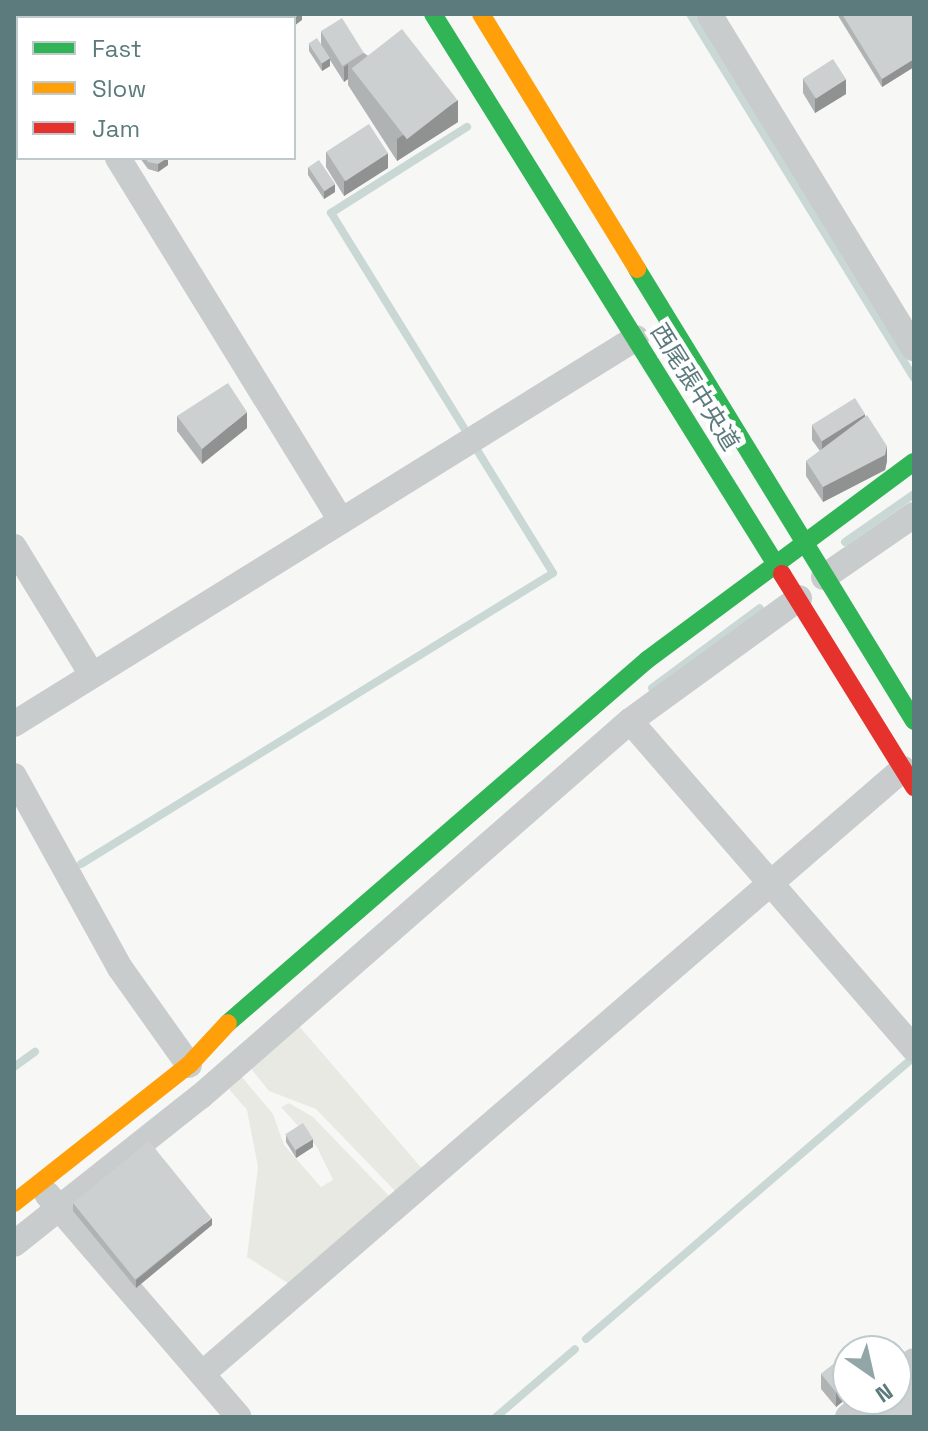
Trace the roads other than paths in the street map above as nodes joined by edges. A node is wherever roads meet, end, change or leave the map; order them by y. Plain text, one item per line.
1 (433, 14) edge
2 (481, 14) edge
3 (709, 14) edge
4 (119, 160) edge
5 (636, 338) junction
6 (914, 348) edge
7 (914, 462) edge
8 (914, 515) edge
9 (341, 521) junction
10 (801, 540) junction
11 (14, 547) edge
12 (778, 562) junction
13 (824, 577) junction
14 (799, 598) junction
15 (92, 675) junction
16 (630, 721) junction
17 (914, 721) edge
18 (14, 724) edge
19 (14, 776) edge
20 (909, 778) edge
21 (771, 883) junction
22 (914, 1049) edge
23 (189, 1065) junction
24 (37, 1182) junction
25 (14, 1203) edge
26 (57, 1206) junction
27 (14, 1244) edge
28 (202, 1374) junction
29 (239, 1417) edge

1 - 5 main road, 西尾張中央道
2 - 10 main road, 西尾張中央道
3 - 6 street
4 - 9 street
5 - 9 street
5 - 12 main road, 西尾張中央道
7 - 10 main road
8 - 13 street
9 - 15 street
10 - 12 main road
10 - 13 main road, 西尾張中央道
11 - 15 street
12 - 14 main road, 西尾張中央道
12 - 23 main road
13 - 17 main road, 西尾張中央道
14 - 16 street
14 - 20 main road, 西尾張中央道
15 - 18 street
16 - 21 street
16 - 26 street
19 - 23 street
20 - 21 street
21 - 22 street
21 - 28 street
23 - 24 main road
24 - 25 main road
24 - 26 street
26 - 27 street
26 - 28 street
28 - 29 street

